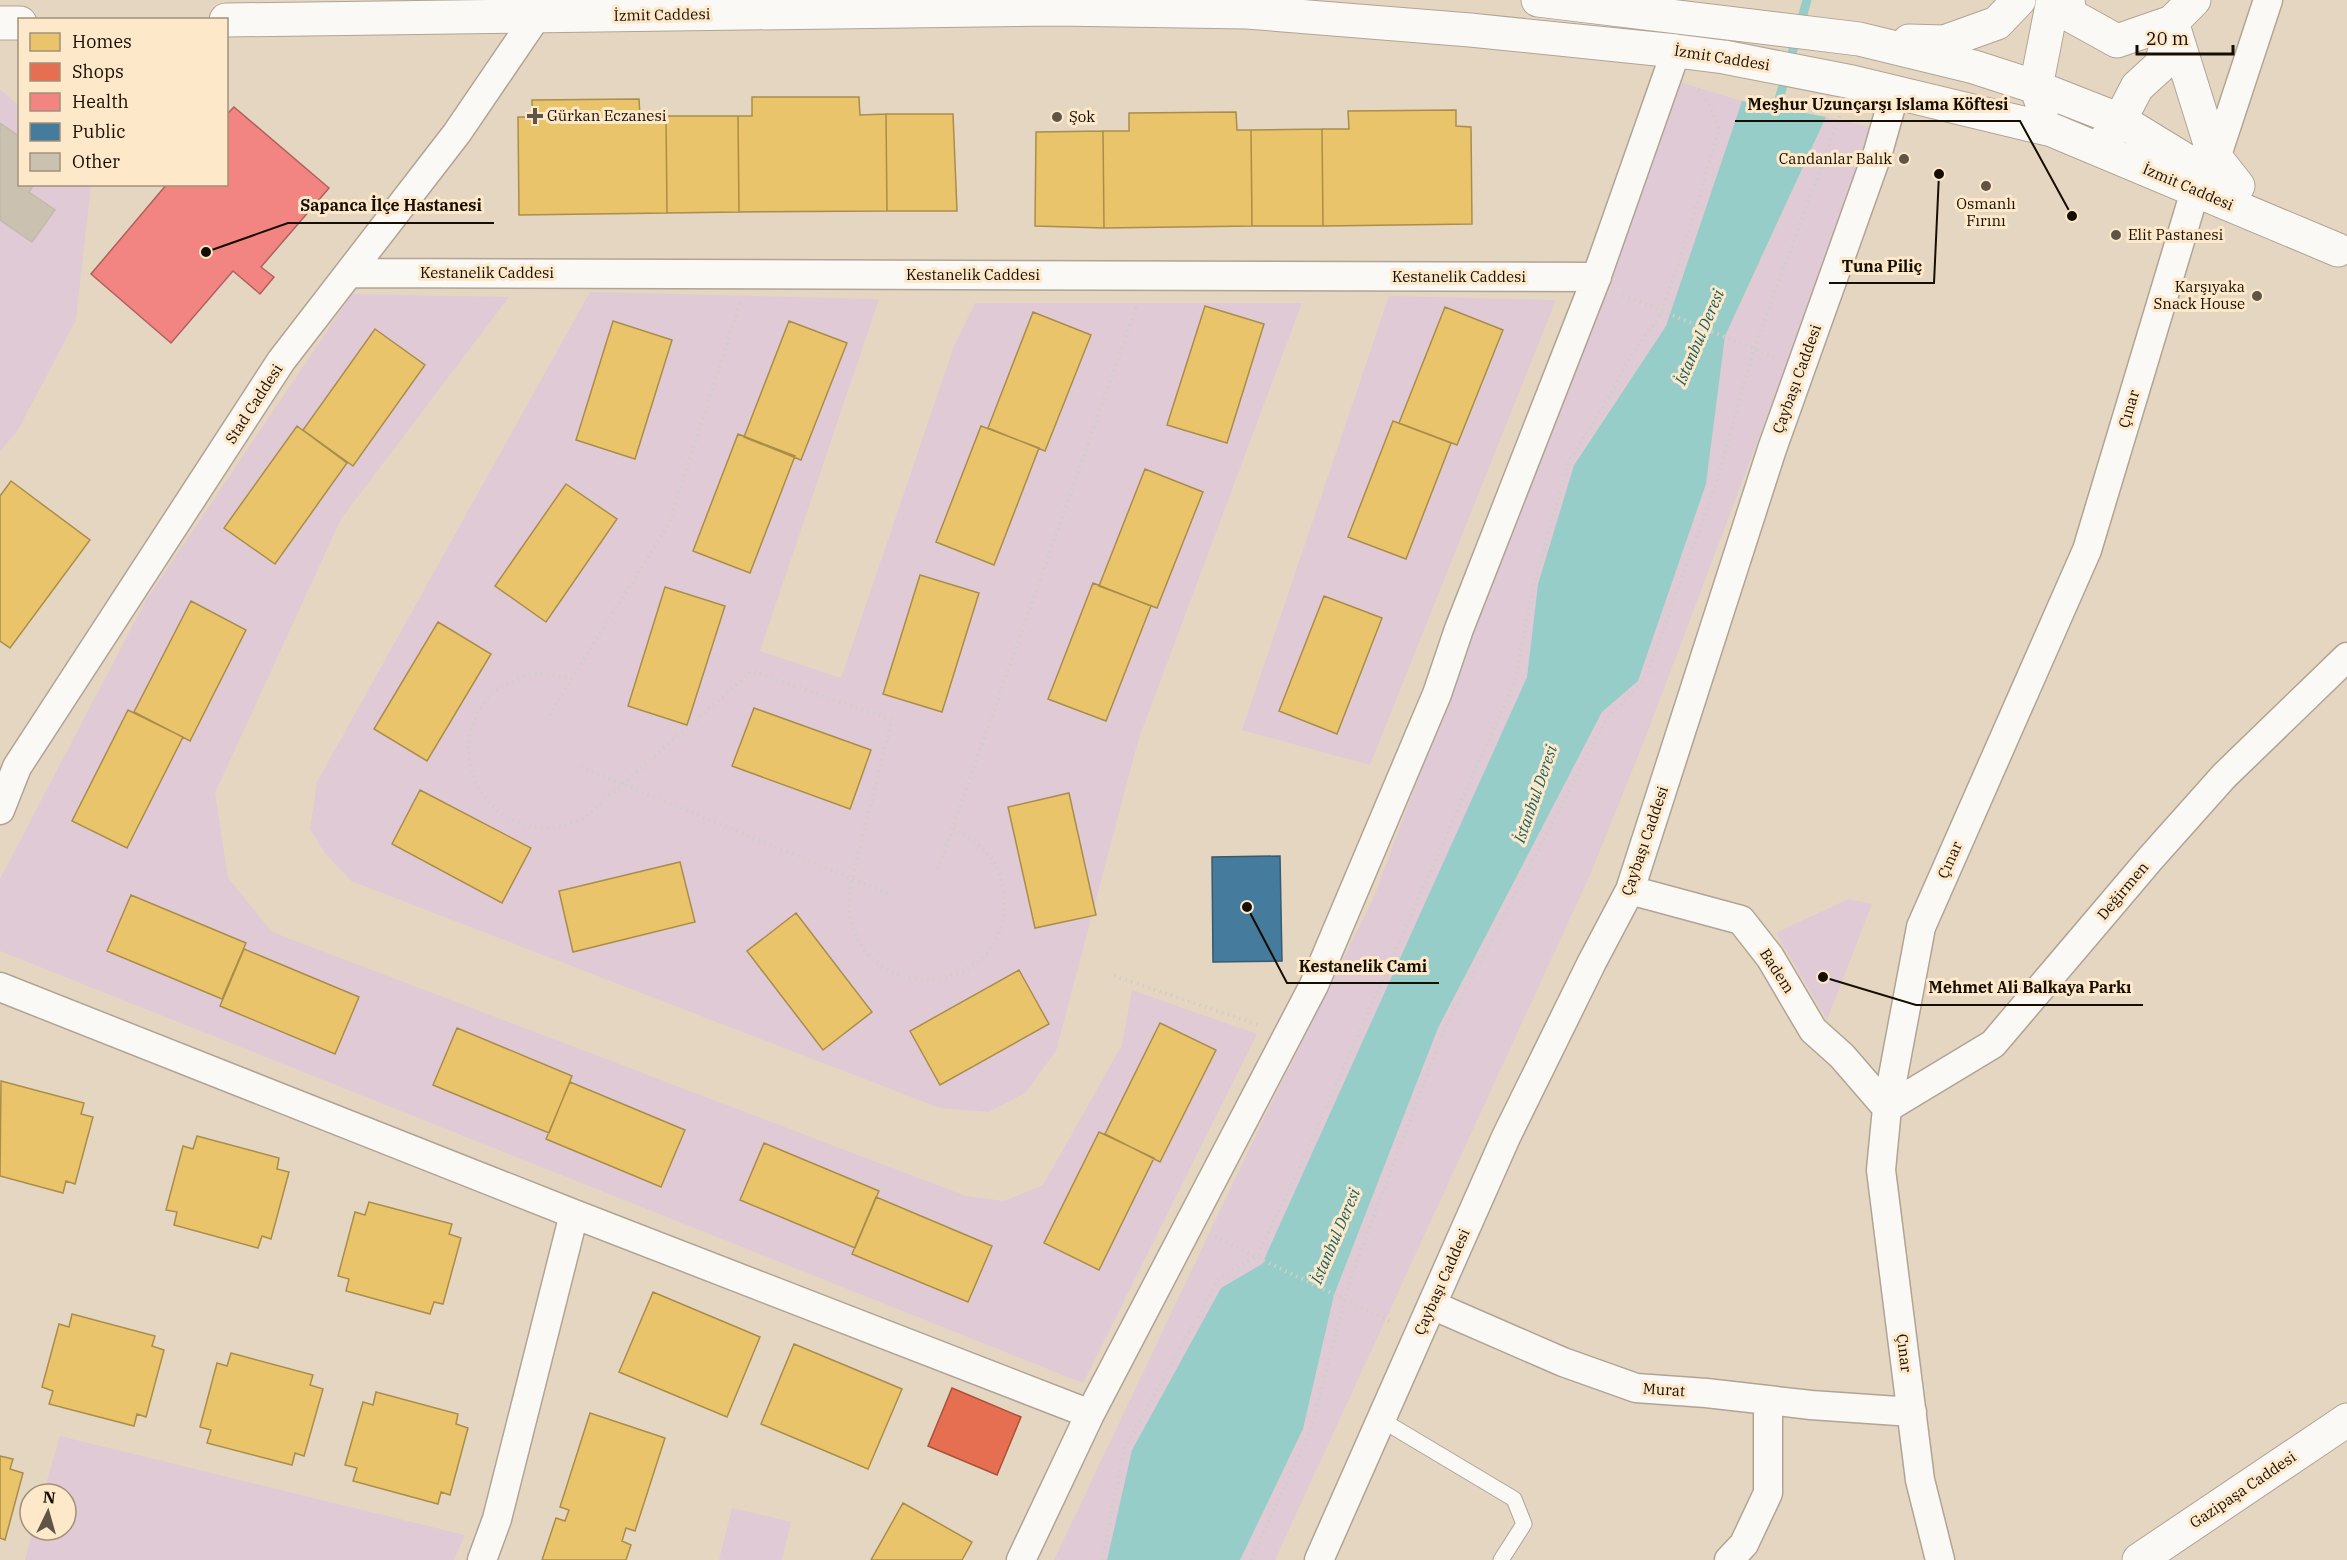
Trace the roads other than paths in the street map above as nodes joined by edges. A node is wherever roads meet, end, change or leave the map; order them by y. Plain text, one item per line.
1 (1538, 0) edge
2 (2019, 0) edge
3 (2053, 0) edge
4 (2068, 0) edge
5 (2268, 0) edge
6 (1648, 6) edge
7 (2183, 11) edge
8 (536, 16) junction
9 (228, 20) edge
10 (0, 23) edge
11 (18, 23) edge
12 (1859, 39) junction
13 (1676, 51) junction
14 (2036, 87) junction
15 (1895, 92) junction
16 (2120, 120) junction
17 (2052, 130) junction
18 (2099, 149) junction
19 (2216, 158) junction
20 (2195, 190) junction
21 (2246, 197) junction
22 (2342, 253) edge
23 (349, 273) junction
24 (1595, 281) junction
25 (2347, 657) edge
26 (0, 810) edge
27 (1630, 890) junction
28 (0, 987) edge
29 (1887, 1108) junction
30 (574, 1214) junction
31 (1432, 1305) junction
32 (1768, 1401) junction
33 (1912, 1412) junction
34 (1090, 1414) junction
35 (1380, 1419) junction
36 (2347, 1420) edge
37 (482, 1560) edge
38 (1021, 1560) edge
39 (1319, 1560) edge
40 (1501, 1560) edge
41 (1729, 1560) edge
42 (1940, 1560) edge
43 (2139, 1560) edge

1 - 6 main road, İzmit Caddesi
2 - 12 main road
3 - 14 main road
4 - 7 main road
5 - 19 street
6 - 12 main road, İzmit Caddesi
7 - 16 main road
7 - 19 main road
8 - 9 main road, İzmit Caddesi
8 - 13 main road, İzmit Caddesi
8 - 23 street, Stad Caddesi
10 - 11 main road
12 - 14 main road, İzmit Caddesi
13 - 15 main road, İzmit Caddesi
13 - 24 street
14 - 16 main road, İzmit Caddesi
14 - 17 main road
15 - 17 main road, İzmit Caddesi
15 - 27 street, Çaybaşı Caddesi
16 - 18 main road
16 - 21 main road, İzmit Caddesi
17 - 18 main road, İzmit Caddesi
18 - 20 main road, İzmit Caddesi
19 - 21 main road
20 - 22 main road, İzmit Caddesi
20 - 29 street, Çınar
21 - 22 main road, İzmit Caddesi
23 - 24 street, Kestanelik Caddesi
23 - 26 street, Stad Caddesi
24 - 34 street
25 - 29 street, Değirmen
27 - 29 street, Badem
27 - 31 street, Çaybaşı Caddesi
28 - 30 street
29 - 33 street, Çınar
30 - 34 street
30 - 37 street
31 - 32 street, Murat
31 - 35 street, Çaybaşı Caddesi
32 - 33 street, Murat
32 - 41 street
33 - 42 street, Çınar
34 - 38 street
35 - 39 street, Çaybaşı Caddesi
35 - 40 lane
36 - 43 main road, Gazipaşa Caddesi

